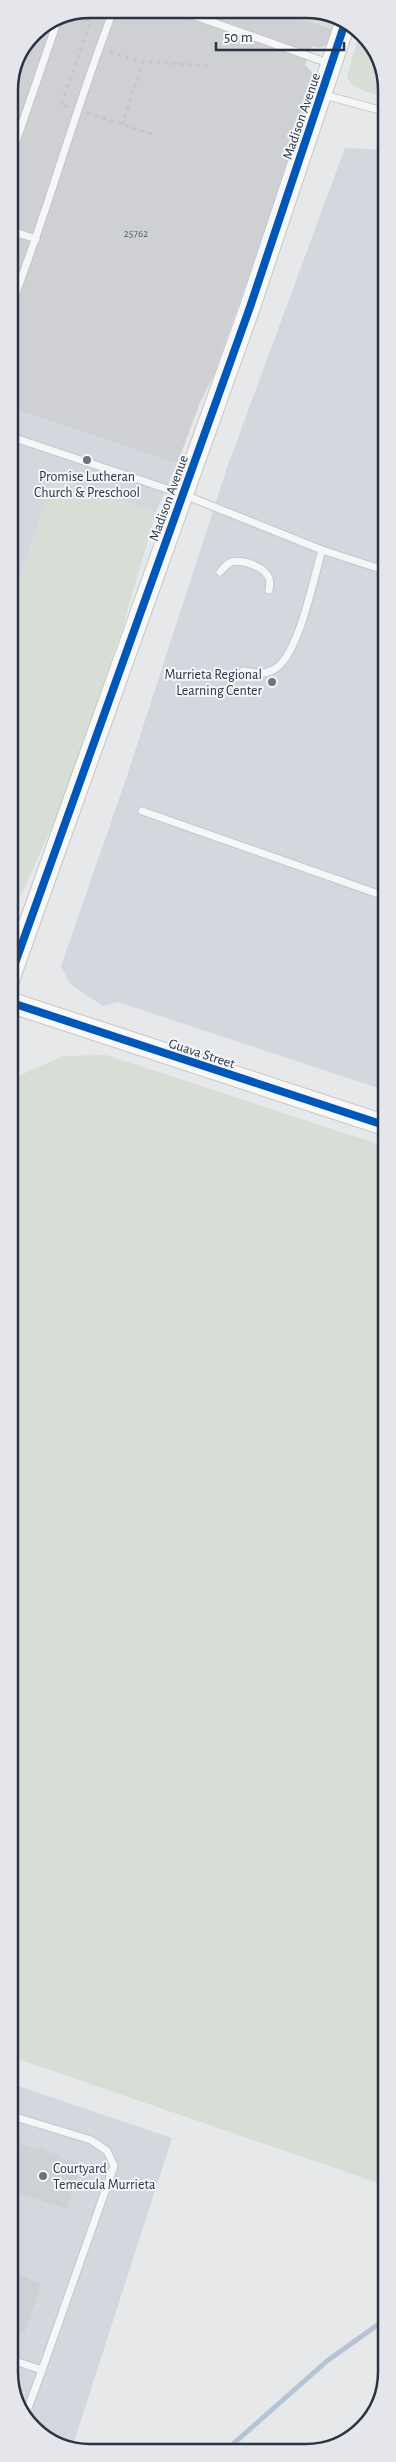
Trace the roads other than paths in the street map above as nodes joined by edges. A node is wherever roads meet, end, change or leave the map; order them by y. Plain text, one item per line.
1 (111, 17) edge
2 (198, 17) edge
3 (55, 27) edge
4 (343, 28) edge
5 (331, 64) junction
6 (321, 94) junction
7 (378, 110) edge
8 (18, 136) edge
9 (18, 233) edge
10 (36, 239) junction
11 (18, 287) edge
12 (18, 439) edge
13 (182, 494) junction
14 (322, 550) junction
15 (378, 568) edge
16 (220, 572) dead end
17 (269, 590) dead end
18 (243, 670) dead end
19 (142, 811) dead end
20 (378, 894) edge
21 (18, 955) edge
22 (18, 1005) edge
23 (378, 1123) edge
24 (18, 2118) edge
25 (18, 2362) edge
26 (42, 2370) junction
27 (28, 2409) edge

1 - 10 lane
2 - 5 lane
3 - 8 lane
4 - 5 street, Madison Avenue
5 - 6 street, Madison Avenue
6 - 7 lane
6 - 13 street, Madison Avenue
9 - 10 lane
10 - 11 lane
12 - 13 lane
13 - 14 lane
13 - 21 street, Madison Avenue
14 - 15 lane
14 - 18 lane
16 - 17 lane
19 - 20 lane
22 - 23 street, Guava Street
24 - 26 lane
25 - 26 lane
26 - 27 lane

